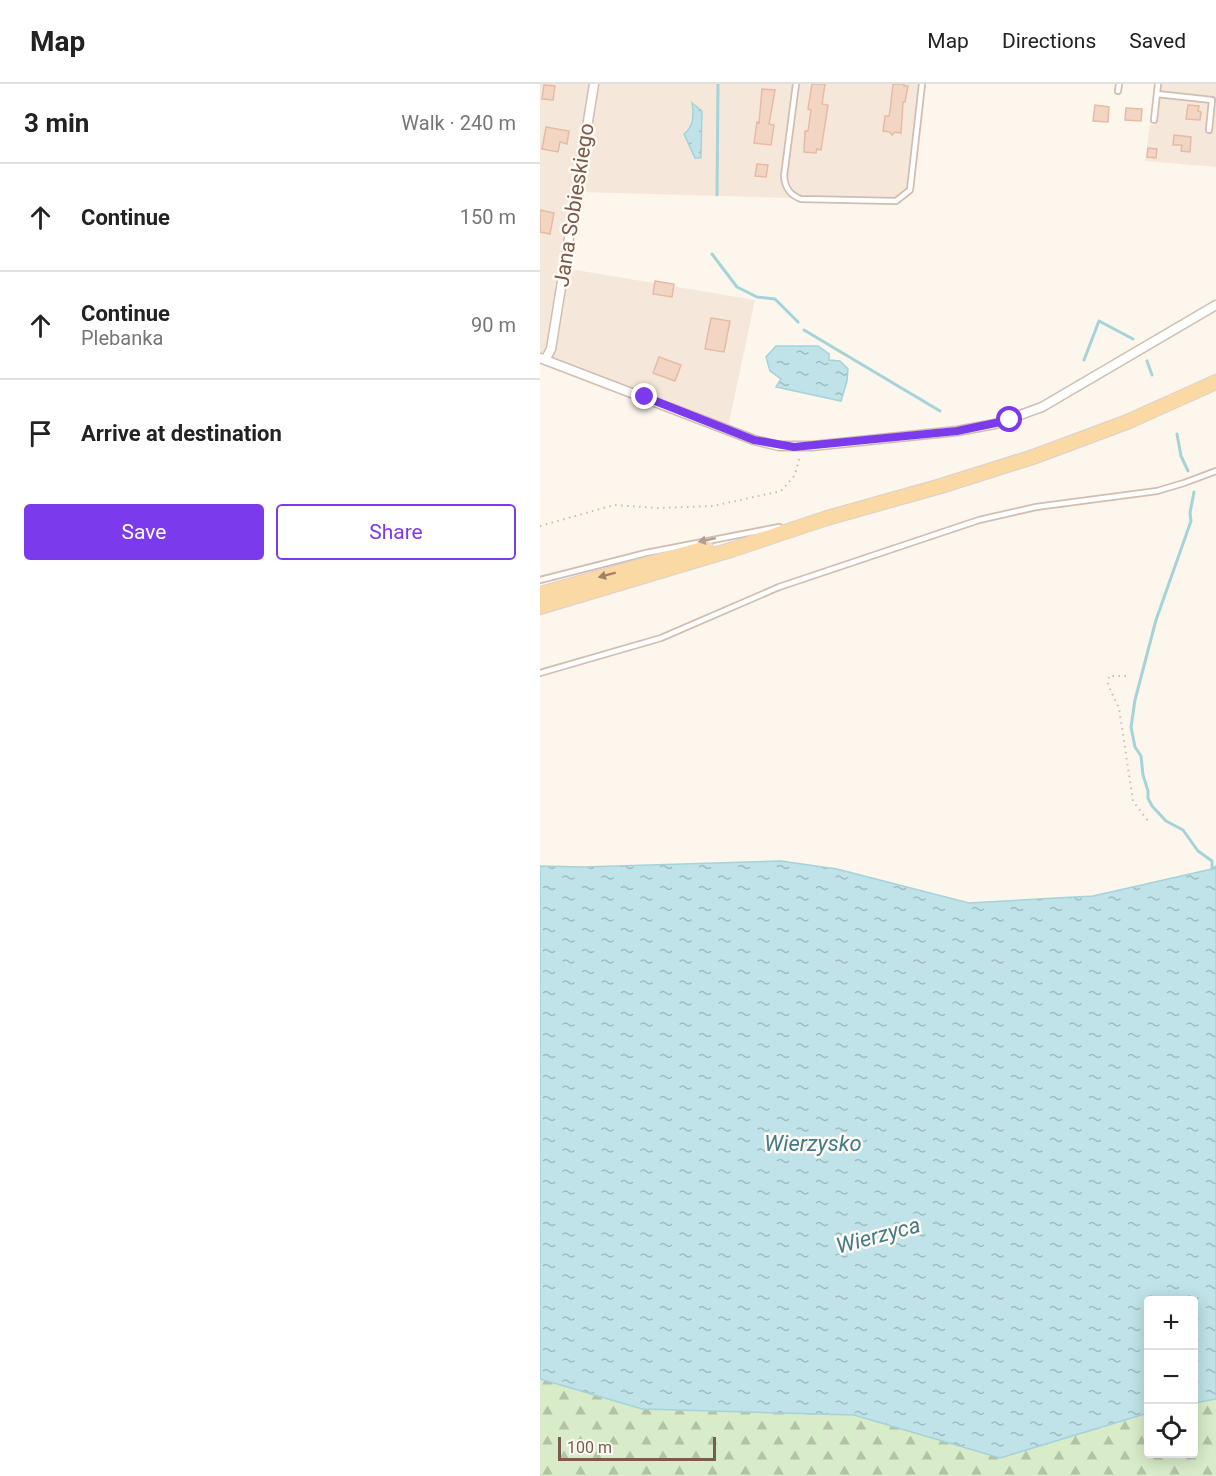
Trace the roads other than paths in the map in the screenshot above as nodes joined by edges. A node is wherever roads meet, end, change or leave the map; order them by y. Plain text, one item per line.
1 (594, 84) edge
2 (796, 84) edge
3 (922, 84) edge
4 (1119, 84) edge
5 (1158, 84) edge
6 (1118, 91) dead end
7 (1157, 94) junction
8 (1154, 120) dead end
9 (1209, 130) dead end
10 (1216, 305) edge
11 (542, 359) edge
12 (1216, 382) edge
13 (1216, 471) edge
14 (827, 518) junction
15 (785, 526) junction
16 (540, 580) edge
17 (540, 594) edge
18 (583, 595) junction
19 (540, 607) edge
20 (540, 612) edge
21 (540, 674) edge

1 - 11 street, Jana Sobieskiego
2 - 3 lane
4 - 6 lane
5 - 7 lane
7 - 8 lane
7 - 9 lane
10 - 11 street
12 - 14 main road
13 - 21 lane
14 - 15 main road
14 - 18 main road
15 -> 16 lane
15 -> 17 main road
18 - 19 main road
18 - 20 lane

